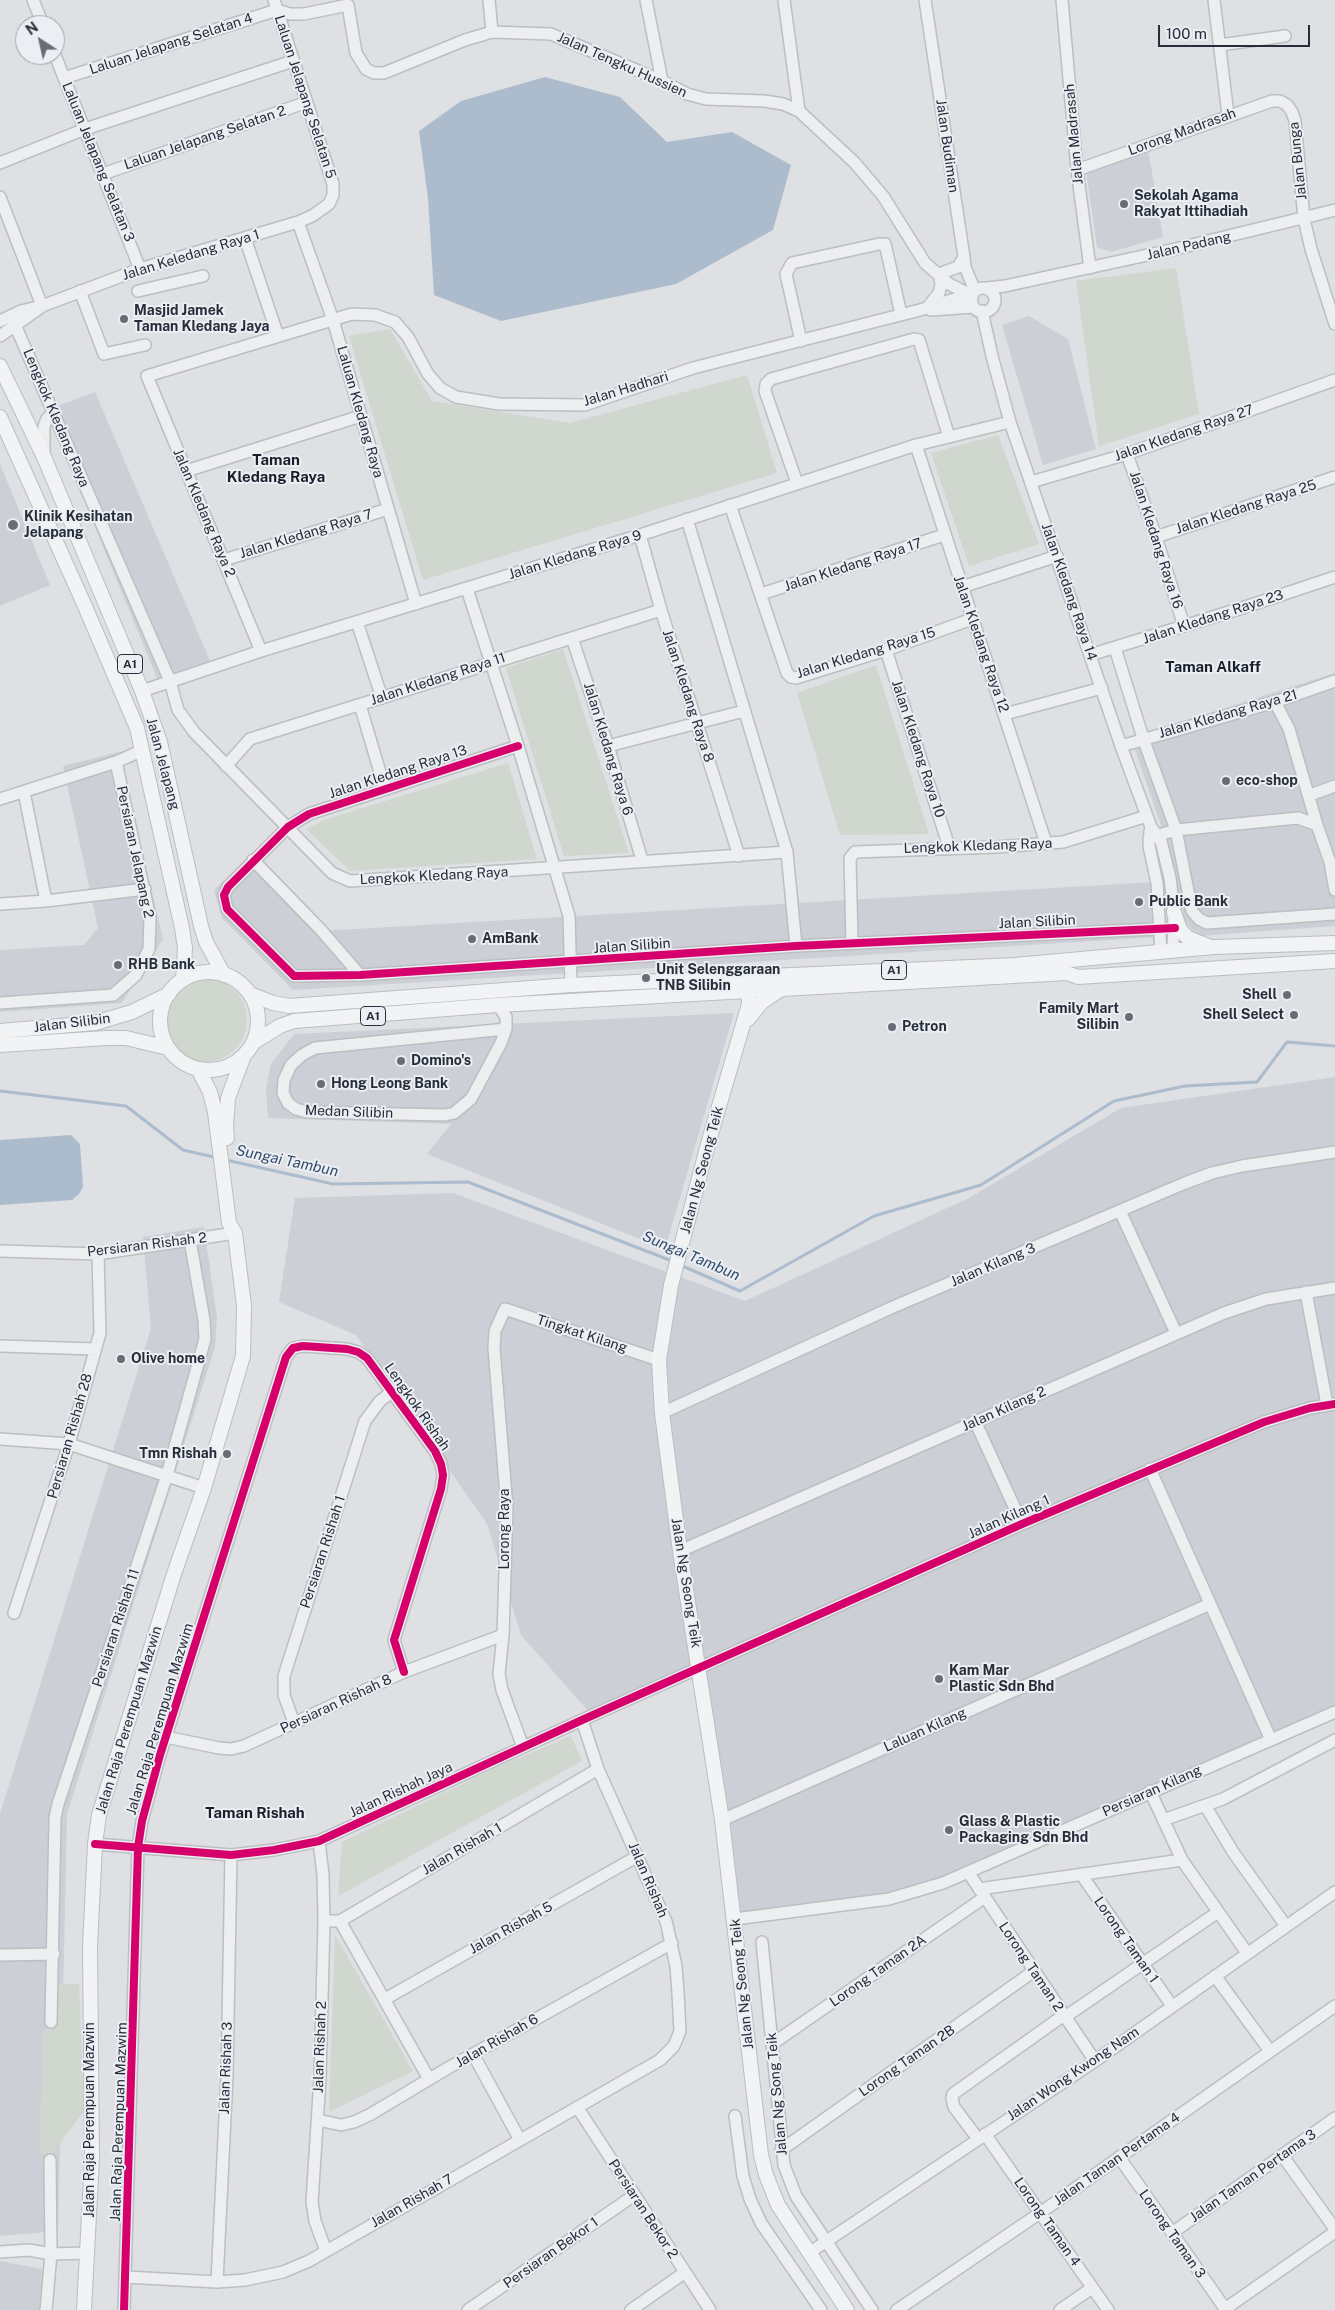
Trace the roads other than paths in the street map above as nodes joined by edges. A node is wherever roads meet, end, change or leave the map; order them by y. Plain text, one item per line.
1 (33, 0) edge
2 (489, 0) edge
3 (646, 0) edge
4 (784, 0) edge
5 (925, 0) edge
6 (1062, 0) edge
7 (1214, 0) edge
8 (347, 2) edge
9 (275, 5) edge
10 (39, 15) edge
11 (492, 32) junction
12 (1285, 36) dead end
13 (1220, 45) junction
14 (294, 60) junction
15 (59, 65) edge
16 (64, 78) junction
17 (662, 81) junction
18 (307, 102) junction
19 (1287, 104) joint
20 (799, 111) junction
21 (1228, 115) junction
22 (84, 129) junction
23 (0, 163) edge
24 (1077, 170) junction
25 (102, 174) junction
26 (333, 195) joint
27 (0, 196) edge
28 (1335, 210) edge
29 (1304, 219) junction
30 (298, 222) junction
31 (245, 238) junction
32 (964, 257) junction
33 (1090, 268) junction
34 (142, 269) junction
35 (942, 275) junction
36 (203, 276) dead end
37 (1043, 278) junction
38 (150, 287) junction
39 (80, 291) junction
40 (138, 291) dead end
41 (977, 299) junction
42 (995, 303) junction
43 (42, 306) junction
44 (924, 309) junction
45 (901, 314) junction
46 (333, 320) junction
47 (0, 321) edge
48 (1335, 324) edge
49 (16, 327) junction
50 (0, 336) edge
51 (278, 336) junction
52 (801, 341) junction
53 (145, 345) dead end
54 (992, 356) junction
55 (0, 366) edge
56 (147, 376) joint
57 (1335, 380) edge
58 (54, 412) junction
59 (361, 416) junction
60 (0, 417) edge
61 (1010, 422) junction
62 (949, 437) junction
63 (916, 445) junction
64 (1127, 454) junction
65 (44, 458) junction
66 (186, 471) junction
67 (1335, 477) edge
68 (1031, 482) junction
69 (796, 483) junction
70 (730, 505) junction
71 (388, 509) junction
72 (687, 519) junction
73 (640, 535) junction
74 (944, 535) junction
75 (1156, 537) junction
76 (1058, 556) junction
77 (224, 560) junction
78 (1335, 577) edge
79 (962, 587) junction
80 (467, 589) junction
81 (761, 594) junction
82 (416, 604) junction
83 (661, 610) junction
84 (972, 619) junction
85 (357, 622) junction
86 (1184, 626) junction
87 (572, 638) junction
88 (1114, 648) junction
89 (886, 650) junction
90 (261, 651) junction
91 (1090, 655) junction
92 (490, 662) junction
93 (170, 681) junction
94 (1335, 681) edge
95 (1102, 688) junction
96 (142, 691) junction
97 (382, 698) junction
98 (1275, 702) junction
99 (360, 705) junction
100 (744, 711) junction
101 (1005, 714) junction
102 (697, 724) junction
103 (1143, 738) junction
104 (518, 746) junction
105 (608, 746) junction
106 (1121, 746) junction
107 (143, 750) junction
108 (116, 762) junction
109 (226, 766) junction
110 (1335, 786) edge
111 (385, 789) junction
112 (24, 792) junction
113 (1310, 797) junction
114 (0, 799) edge
115 (1298, 818) junction
116 (1317, 825) junction
117 (288, 827) junction
118 (1151, 829) junction
119 (1176, 830) junction
120 (1046, 843) junction
121 (949, 847) junction
122 (787, 852) junction
123 (739, 856) junction
124 (252, 860) junction
125 (642, 860) junction
126 (554, 868) junction
127 (145, 889) junction
128 (1335, 890) edge
129 (46, 901) junction
130 (0, 904) edge
131 (1174, 912) junction
132 (1335, 914) edge
133 (1159, 928) junction
134 (1175, 928) junction
135 (852, 943) junction
136 (1335, 943) edge
137 (796, 946) junction
138 (1214, 947) junction
139 (1167, 956) junction
140 (1335, 961) edge
141 (572, 962) junction
142 (1303, 963) junction
143 (1067, 973) junction
144 (224, 975) junction
145 (360, 975) junction
146 (730, 977) junction
147 (183, 980) junction
148 (571, 985) junction
149 (785, 988) junction
150 (750, 991) junction
151 (480, 992) junction
152 (719, 992) junction
153 (169, 994) junction
154 (250, 994) junction
155 (594, 999) junction
156 (0, 1003) edge
157 (507, 1012) junction
158 (744, 1023) junction
159 (0, 1030) edge
160 (254, 1042) junction
161 (0, 1045) edge
162 (168, 1048) junction
163 (243, 1057) junction
164 (198, 1069) junction
165 (221, 1126) junction
166 (1335, 1152) edge
167 (1120, 1211) junction
168 (235, 1233) junction
169 (190, 1240) junction
170 (0, 1251) edge
171 (98, 1254) junction
172 (1335, 1288) edge
173 (1306, 1292) junction
174 (505, 1309) joint
175 (1176, 1333) junction
176 (0, 1346) edge
177 (95, 1348) junction
178 (286, 1357) joint
179 (659, 1360) junction
180 (393, 1391) junction
181 (1331, 1404) edge
182 (662, 1413) junction
183 (975, 1422) junction
184 (0, 1439) edge
185 (69, 1444) junction
186 (1150, 1469) junction
187 (167, 1475) junction
188 (204, 1488) junction
189 (1022, 1524) junction
190 (680, 1551) junction
191 (1210, 1604) junction
192 (14, 1613) dead end
193 (503, 1636) junction
194 (699, 1669) junction
195 (404, 1672) junction
196 (1335, 1712) edge
197 (582, 1720) junction
198 (294, 1723) junction
199 (166, 1737) junction
200 (1271, 1740) junction
201 (1335, 1740) edge
202 (524, 1747) junction
203 (598, 1769) junction
204 (1150, 1791) junction
205 (1206, 1806) junction
206 (722, 1820) junction
207 (1162, 1820) junction
208 (319, 1841) junction
209 (96, 1844) junction
210 (138, 1847) junction
211 (231, 1855) junction
212 (638, 1856) junction
213 (1182, 1860) junction
214 (968, 1872) junction
215 (1081, 1874) junction
216 (1335, 1892) edge
217 (982, 1893) junction
218 (1218, 1912) junction
219 (735, 1919) junction
220 (324, 1921) junction
221 (340, 1921) junction
222 (1286, 1926) junction
223 (762, 1942) dead end
224 (672, 1943) junction
225 (1248, 1953) junction
226 (54, 1954) junction
227 (0, 1955) edge
228 (1142, 1963) junction
229 (1034, 1971) junction
230 (1215, 1976) junction
231 (385, 1999) junction
232 (1172, 2006) junction
233 (1335, 2006) edge
234 (1064, 2016) junction
235 (51, 2022) dead end
236 (772, 2044) junction
237 (674, 2046) joint
238 (1270, 2051) junction
239 (473, 2054) junction
240 (1094, 2060) junction
241 (429, 2079) junction
242 (577, 2107) junction
243 (735, 2116) dead end
244 (1335, 2118) edge
245 (318, 2120) junction
246 (981, 2136) junction
247 (520, 2140) junction
248 (781, 2150) junction
249 (1282, 2155) junction
250 (1119, 2157) junction
251 (50, 2160) dead end
252 (633, 2196) junction
253 (1040, 2212) junction
254 (1335, 2230) edge
255 (1172, 2233) junction
256 (826, 2243) junction
257 (326, 2250) junction
258 (0, 2252) edge
259 (808, 2252) junction
260 (88, 2253) junction
261 (51, 2254) junction
262 (684, 2273) junction
263 (126, 2277) junction
264 (217, 2282) junction
265 (1092, 2288) junction
266 (476, 2308) edge
267 (46, 2310) edge
268 (84, 2310) edge
269 (124, 2310) edge
270 (631, 2310) edge
271 (710, 2310) edge
272 (821, 2310) edge
273 (847, 2310) edge
274 (872, 2310) edge
275 (897, 2310) edge
276 (1060, 2310) edge
277 (1108, 2310) edge
278 (1226, 2310) edge

1 - 10 street
2 - 11 street
3 - 17 street
4 - 20 street
5 - 32 street, Jalan Budiman
6 - 24 street, Jalan Madrasah
7 - 13 street
8 - 9 street, Jalan Tengku Hussien
8 - 11 street, Jalan Tengku Hussien
9 - 14 street, Laluan Jelapang Selatan 5
9 - 16 street, Laluan Jelapang Selatan 4
11 - 17 street, Jalan Tengku Hussien
12 - 13 street
13 - 21 street
14 - 18 street, Laluan Jelapang Selatan 5
14 - 22 street
15 - 16 street, Laluan Jelapang Selatan 3
16 - 22 street, Laluan Jelapang Selatan 3
17 - 20 street, Jalan Tengku Hussien
18 - 25 street, Laluan Jelapang Selatan 2
18 - 26 street, Laluan Jelapang Selatan 5
19 - 21 street, Lorong Madrasah
19 - 29 street, Jalan Bunga
20 - 35 street, Jalan Tengku Hussien
21 - 24 street, Lorong Madrasah
22 - 23 street
22 - 25 street, Laluan Jelapang Selatan 3
24 - 33 street, Jalan Madrasah
25 - 34 street, Laluan Jelapang Selatan 3
26 - 30 street, Jalan Keledang Raya 1
27 - 43 street
28 - 29 street, Jalan Padang
29 - 33 street, Jalan Padang
29 - 48 street, Jalan Bunga
30 - 31 street, Jalan Keledang Raya 1
30 - 46 street, Laluan Kledang Raya
31 - 34 street, Jalan Keledang Raya 1
31 - 51 street
32 - 35 street
32 - 41 street, Jalan Budiman
33 - 37 street, Jalan Padang
34 - 38 street, Laluan Jelapang Selatan 3
34 - 39 street, Jalan Keledang Raya 1
35 - 41 street
35 - 44 street
36 - 38 street
37 - 41 street, Jalan Padang
37 - 42 street, Jalan Padang
38 - 40 street
39 - 43 street, Jalan Keledang Raya 1
39 - 53 street
41 - 42 street, Jalan Padang
41 - 42 street
41 - 44 street, Jalan Hadhari
41 - 54 street, Jalan Kledang Raya 14
42 - 54 street, Jalan Kledang Raya 14
43 - 47 street, Jalan Keledang Raya 1
43 - 49 street, Jalan Keledang Raya 1
44 - 45 street, Jalan Hadhari
45 - 52 street, Jalan Hadhari
45 - 52 street
46 - 51 street, Jalan Hadhari
46 - 52 street, Jalan Hadhari
46 - 59 street, Laluan Kledang Raya
49 - 50 street, Jalan Keledang Raya 1
49 - 58 street, Lengkok Kledang Raya
51 - 56 street, Jalan Hadhari
54 - 61 street, Jalan Kledang Raya 14
55 - 65 main road, Jalan Jelapang / A1
56 - 66 street, Jalan Kledang Raya 2
57 - 64 street, Jalan Kledang Raya 27
58 - 65 street
58 - 93 street, Lengkok Kledang Raya
59 - 66 street
59 - 71 street, Laluan Kledang Raya
60 - 107 main road, Jalan Jelapang / A1
61 - 62 street, Jalan Kledang Raya 9
61 - 68 street, Jalan Kledang Raya 14
62 - 63 street, Jalan Kledang Raya 9
62 - 69 street
63 - 69 street, Jalan Kledang Raya 9
63 - 74 street, Jalan Kledang Raya 12
64 - 68 street, Jalan Kledang Raya 27
64 - 75 street, Jalan Kledang Raya 16
65 - 96 main road, Jalan Jelapang / A1
66 - 77 street, Jalan Kledang Raya 2
67 - 75 street, Jalan Kledang Raya 25
68 - 76 street, Jalan Kledang Raya 14
69 - 70 street, Jalan Kledang Raya 9
70 - 72 street, Jalan Kledang Raya 9
70 - 81 street, Jalan Kledang Raya 15
71 - 77 street, Jalan Kledang Raya 7
71 - 82 street, Laluan Kledang Raya
72 - 73 street, Jalan Kledang Raya 9
72 - 100 street
73 - 80 street, Jalan Kledang Raya 9
73 - 83 street, Jalan Kledang Raya 8
74 - 79 street, Jalan Kledang Raya 12
74 - 81 street, Jalan Kledang Raya 17
75 - 86 street, Jalan Kledang Raya 16
76 - 79 street
76 - 91 street, Jalan Kledang Raya 14
77 - 90 street, Jalan Kledang Raya 2
78 - 86 street, Jalan Kledang Raya 23
79 - 84 street, Jalan Kledang Raya 12
80 - 82 street, Jalan Kledang Raya 9
80 - 92 street
81 - 89 street, Jalan Kledang Raya 15
82 - 85 street, Jalan Kledang Raya 9
83 - 87 street, Jalan Kledang Raya 11
83 - 102 street, Jalan Kledang Raya 8
84 - 89 street, Jalan Kledang Raya 15
84 - 101 street, Jalan Kledang Raya 12
85 - 90 street, Jalan Kledang Raya 9
85 - 97 street
86 - 88 street, Jalan Kledang Raya 23
87 - 92 street, Jalan Kledang Raya 11
87 - 105 street, Jalan Kledang Raya 6
88 - 91 street, Jalan Kledang Raya 23
88 - 103 street
89 - 121 street, Jalan Kledang Raya 10
90 - 93 street, Jalan Kledang Raya 9
91 - 95 street, Jalan Kledang Raya 14
92 - 97 street, Jalan Kledang Raya 11
92 - 104 street
93 - 96 street, Jalan Kledang Raya 9
93 - 109 street, Lengkok Kledang Raya
94 - 98 street, Jalan Kledang Raya 21
95 - 101 street
95 - 106 street, Jalan Kledang Raya 14
96 - 144 main road, Jalan Jelapang / A1
97 - 99 street, Jalan Kledang Raya 11
98 - 103 street, Jalan Kledang Raya 21
98 - 113 street
99 - 109 street, Jalan Kledang Raya 11
99 - 111 street
100 - 102 street
100 - 122 street
101 - 120 street, Jalan Kledang Raya 12
102 - 105 street
102 - 123 street, Jalan Kledang Raya 8
103 - 106 street, Jalan Kledang Raya 21
103 - 119 street
104 - 111 street, Jalan Kledang Raya 13
104 - 126 street
105 - 125 street, Jalan Kledang Raya 6
106 - 118 street, Jalan Kledang Raya 14
107 - 108 street
107 - 147 main road, Jalan Jelapang / A1
108 - 112 street
108 - 127 street, Persiaran Jelapang 2
109 - 117 street, Lengkok Kledang Raya
110 - 113 street
111 - 117 street, Jalan Kledang Raya 13
112 - 114 street
112 - 129 street
113 - 115 street
113 - 116 street
115 - 116 street
115 - 119 street, Lengkok Kledang Raya
116 - 128 street
117 - 124 street, Jalan Silibin
117 - 126 street, Lengkok Kledang Raya
118 - 119 street, Lengkok Kledang Raya
118 - 120 street, Lengkok Kledang Raya
118 - 131 street, Jalan Kledang Raya 14
118 - 133 street, Jalan Kledang Raya 14
119 - 132 street
120 - 121 street, Lengkok Kledang Raya
121 - 135 street, Lengkok Kledang Raya
122 - 123 street, Lengkok Kledang Raya
122 - 137 street
123 - 125 street, Lengkok Kledang Raya
124 - 145 street
124 - 145 street, Jalan Silibin
125 - 126 street, Lengkok Kledang Raya
126 - 141 street
127 - 129 street
127 - 156 street, Persiaran Jelapang 2
129 - 130 street
131 - 134 street, Jalan Kledang Raya 14
131 - 138 main road
133 - 134 street, Jalan Silibin
133 - 135 street, Jalan Silibin
133 - 139 street, Jalan Kledang Raya 14
134 - 139 street, Jalan Kledang Raya 14
135 - 137 street, Jalan Silibin
136 - 138 main road, A1
137 - 141 street, Jalan Silibin
138 - 139 main road, A1
139 - 142 main road
139 - 143 main road
139 - 146 main road, A1
140 - 142 main road, A1
141 - 145 street, Jalan Silibin
141 - 148 street
142 - 143 main road, A1
143 - 149 main road, A1
144 - 147 main road
144 - 154 main road, A1
146 - 148 main road, A1
146 - 150 main road
147 - 153 main road
148 - 151 main road, A1
148 - 155 main road
148 - 157 main road
149 - 150 main road, A1
149 - 158 main road
150 - 152 main road, A1
150 - 158 main road, Jalan Ng Seong Teik
151 - 154 main road, A1
151 - 157 main road
152 - 155 main road, A1
152 - 158 main road
153 - 159 main road, Jalan Silibin
153 - 162 main road
154 - 160 main road, A1
155 - 157 main road, A1
157 - 157 street, Medan Silibin
157 - 160 main road, A1
158 - 179 main road, Jalan Ng Seong Teik
160 - 163 main road, A1
161 - 162 main road, Jalan Silibin
162 - 164 main road, A1
163 - 164 main road, A1
163 - 165 main road, Jalan Raja Perempuan Mazwin
164 - 165 main road, Jalan Raja Perempuan Mazwin
165 - 168 main road, Jalan Raja Perempuan Mazwin
166 - 167 street, Jalan Kilang 3
167 - 175 street
167 - 182 street, Jalan Kilang 3
168 - 169 street, Persiaran Rishah 2
168 - 188 main road, Jalan Raja Perempuan Mazwin
169 - 171 street, Persiaran Rishah 2
169 - 187 street, Persiaran Rishah 11
170 - 171 street, Persiaran Rishah 2
171 - 177 street, Persiaran Rishah 28
172 - 173 street, Jalan Kilang 2
173 - 175 street, Jalan Kilang 2
173 - 181 street
174 - 179 street, Tingkat Kilang
174 - 193 street, Lorong Raya
175 - 183 street, Jalan Kilang 2
176 - 177 street
177 - 185 street, Persiaran Rishah 28
178 - 180 street, Lengkok Rishah
178 - 199 street, Jalan Raja Perempuan Mazwim
179 - 182 main road, Jalan Ng Seong Teik
180 - 195 street, Lengkok Rishah
180 - 198 street, Persiaran Rishah 1
181 - 186 street, Jalan Kilang 1
182 - 190 main road, Jalan Ng Seong Teik
183 - 189 street
183 - 190 street, Jalan Kilang 2
184 - 185 street
185 - 187 street
185 - 192 street, Persiaran Rishah 28
186 - 189 street, Jalan Kilang 1
186 - 191 street
187 - 188 street
187 - 226 street, Persiaran Rishah 11
188 - 209 main road, Jalan Raja Perempuan Mazwin
189 - 194 street, Jalan Kilang 1
190 - 194 main road, Jalan Ng Seong Teik
191 - 200 street
191 - 206 street, Laluan Kilang
193 - 195 street, Persiaran Rishah 8
193 - 202 street, Lorong Raya
194 - 197 street, Jalan Rishah Jaya
194 - 206 main road, Jalan Ng Seong Teik
195 - 198 street, Persiaran Rishah 8
196 - 200 street, Persiaran Kilang
197 - 202 street, Jalan Rishah Jaya
197 - 203 street, Jalan Rishah
198 - 199 street, Persiaran Rishah 8
199 - 210 street, Jalan Raja Perempuan Mazwim
200 - 204 street, Persiaran Kilang
201 - 205 street
202 - 208 street, Jalan Rishah Jaya
203 - 212 street, Jalan Rishah
203 - 221 street, Jalan Rishah 1
204 - 207 street
204 - 214 street, Persiaran Kilang
205 - 207 street
205 - 222 street
206 - 219 main road, Jalan Ng Seong Teik
207 - 213 street
208 - 211 street, Jalan Rishah Jaya
208 - 220 street, Jalan Rishah 2
209 - 210 street, Jalan Rishah Jaya
209 - 260 main road, Jalan Raja Perempuan Mazwin
210 - 211 street, Jalan Rishah Jaya
210 - 263 street, Jalan Raja Perempuan Mazwim
211 - 264 street, Jalan Rishah 3
212 - 224 street, Jalan Rishah
212 - 231 street, Jalan Rishah 5
213 - 215 street
213 - 218 street
214 - 217 street, Lorong Taman 2
214 - 219 street, Persiaran Kilang
215 - 217 street
215 - 228 street, Lorong Taman 1
216 - 222 street, Jalan Wong Kwong Nam
217 - 229 street, Lorong Taman 2
217 - 236 street, Lorong Taman 2A
218 - 225 street
218 - 228 street
219 - 259 main road, Jalan Ng Seong Teik
220 - 221 street
220 - 245 street, Jalan Rishah 2
221 - 231 street
222 - 225 street, Jalan Wong Kwong Nam
223 - 236 street, Jalan Ng Song Teik
224 - 237 street, Jalan Rishah
224 - 239 street, Jalan Rishah 6
225 - 230 street, Jalan Wong Kwong Nam
226 - 227 street
226 - 235 street, Persiaran Rishah 11
228 - 232 street, Lorong Taman 1
228 - 234 street
229 - 234 street, Lorong Taman 2
229 - 248 street, Lorong Taman 2B
230 - 232 street, Jalan Wong Kwong Nam
230 - 238 street
231 - 241 street
232 - 240 street, Jalan Wong Kwong Nam
233 - 238 street, Jalan Taman Pertama 4
234 - 240 street, Lorong Taman 2
234 - 246 street, Lorong Taman 4
236 - 248 street, Jalan Ng Song Teik
237 - 242 street, Jalan Rishah 7
238 - 250 street, Jalan Taman Pertama 4
239 - 241 street, Jalan Rishah 6
239 - 247 street
240 - 246 street, Jalan Wong Kwong Nam
241 - 245 street, Jalan Rishah 6
242 - 247 street, Jalan Rishah 7
242 - 252 street, Persiaran Bekor 2
243 - 272 street
244 - 249 street, Jalan Taman Pertama 3
245 - 257 street, Jalan Rishah 2
246 - 253 street, Lorong Taman 4
246 - 256 street, Jalan Wong Kwong Nam
247 - 257 street, Jalan Rishah 7
248 - 256 street, Jalan Ng Song Teik
249 - 254 street
249 - 255 street, Jalan Taman Pertama 3
250 - 253 street, Jalan Taman Pertama 4
250 - 255 street, Lorong Taman 3
251 - 261 street
252 - 262 street, Persiaran Bekor 2
252 - 266 street, Persiaran Bekor 1
253 - 265 street, Lorong Taman 4
253 - 275 street, Jalan Taman Pertama 4
254 - 278 street
255 - 278 street, Lorong Taman 3
256 - 259 street, Jalan Wong Kwong Nam
256 - 274 street, Jalan Ng Song Teik
257 - 264 street, Jalan Rishah 7
258 - 261 street
259 - 273 main road, Jalan Ng Seong Teik
260 - 261 street
260 - 268 main road, Jalan Raja Perempuan Mazwin
261 - 267 street
262 - 270 street
262 - 271 street, Persiaran Bekor 2
263 - 264 street, Jalan Rishah 7
263 - 269 street, Jalan Raja Perempuan Mazwim
265 - 276 street
265 - 277 street, Lorong Taman 4

